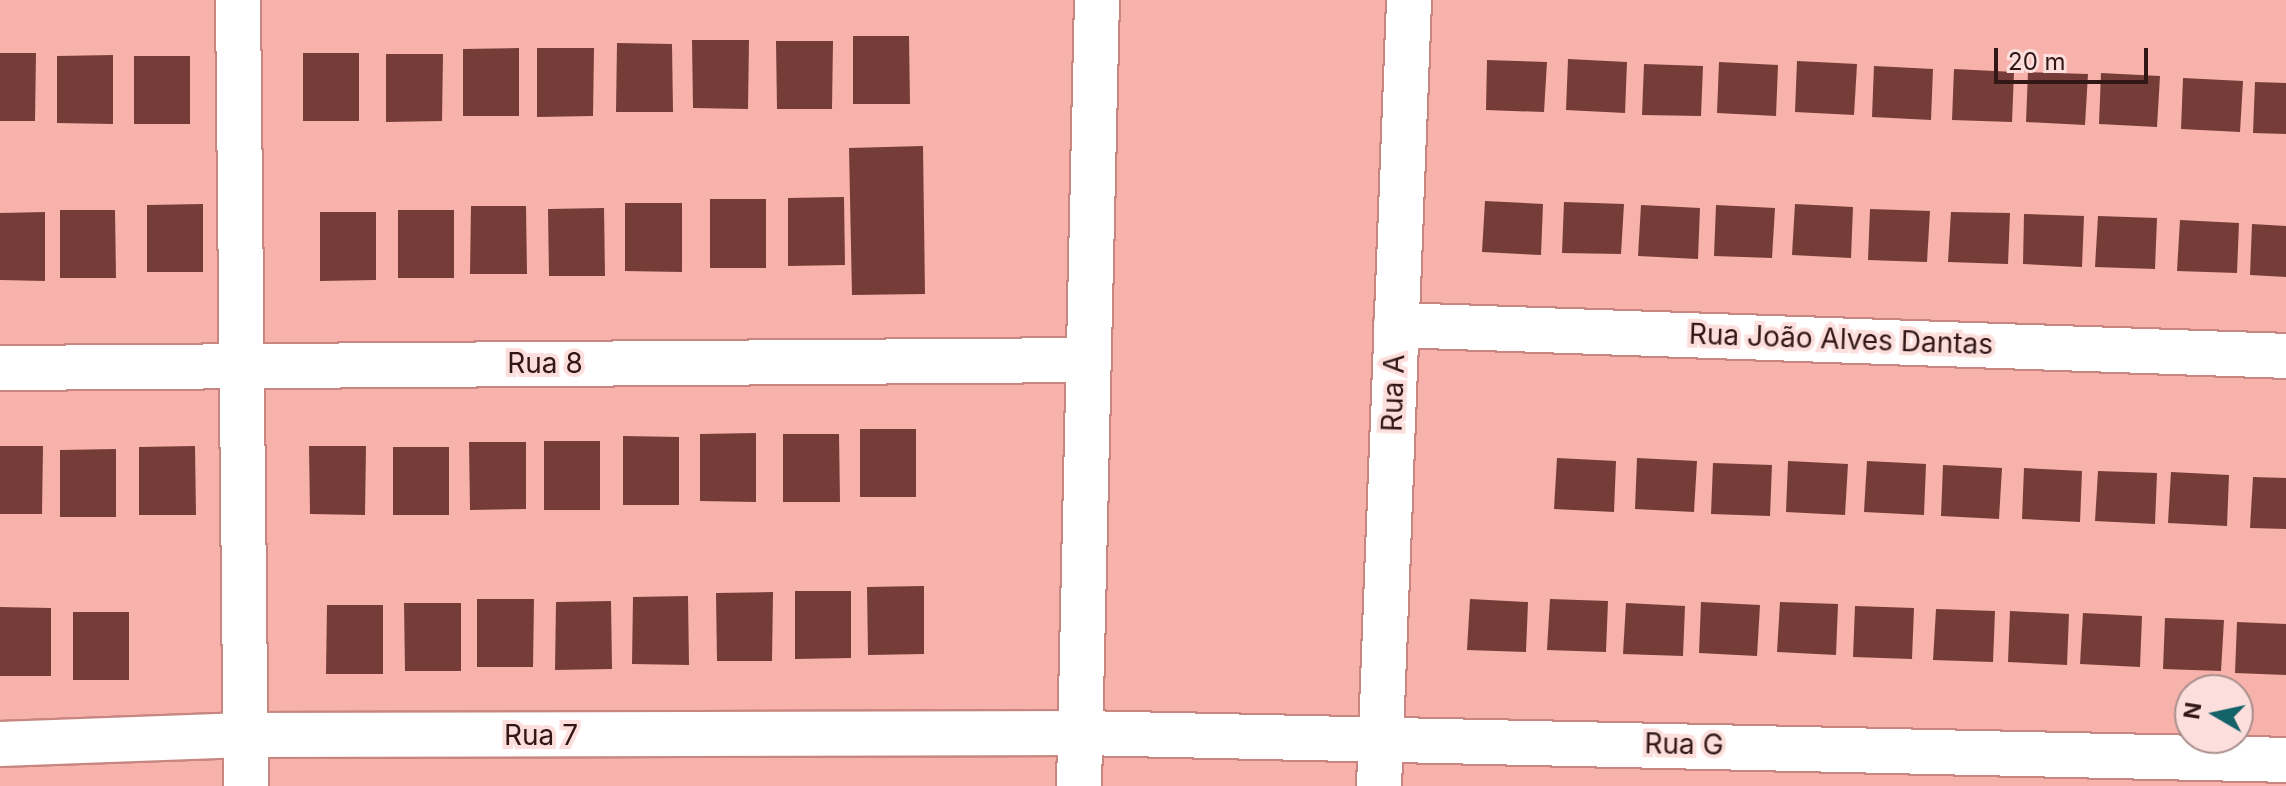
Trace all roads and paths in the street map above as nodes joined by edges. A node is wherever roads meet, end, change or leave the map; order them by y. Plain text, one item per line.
1 (238, 0) edge
2 (1097, 0) edge
3 (1409, 0) edge
4 (1396, 325) junction
5 (2286, 356) edge
6 (1089, 360) junction
7 (242, 364) junction
8 (0, 368) edge
9 (1082, 733) junction
10 (245, 735) junction
11 (1379, 736) junction
12 (0, 744) edge
13 (2286, 760) edge
14 (246, 786) edge
15 (1079, 786) edge
16 (1379, 786) edge

1 - 7 street
2 - 6 street
3 - 4 street, Rua A
4 - 5 street, Rua João Alves Dantas
4 - 11 street, Rua A
6 - 7 street, Rua 8
6 - 9 street
7 - 8 street, Rua 8
7 - 10 street
9 - 10 street, Rua 7
9 - 11 street, Rua G
9 - 15 street
10 - 12 street, Rua 7
10 - 14 street
11 - 13 street, Rua G
11 - 16 street, Rua A

